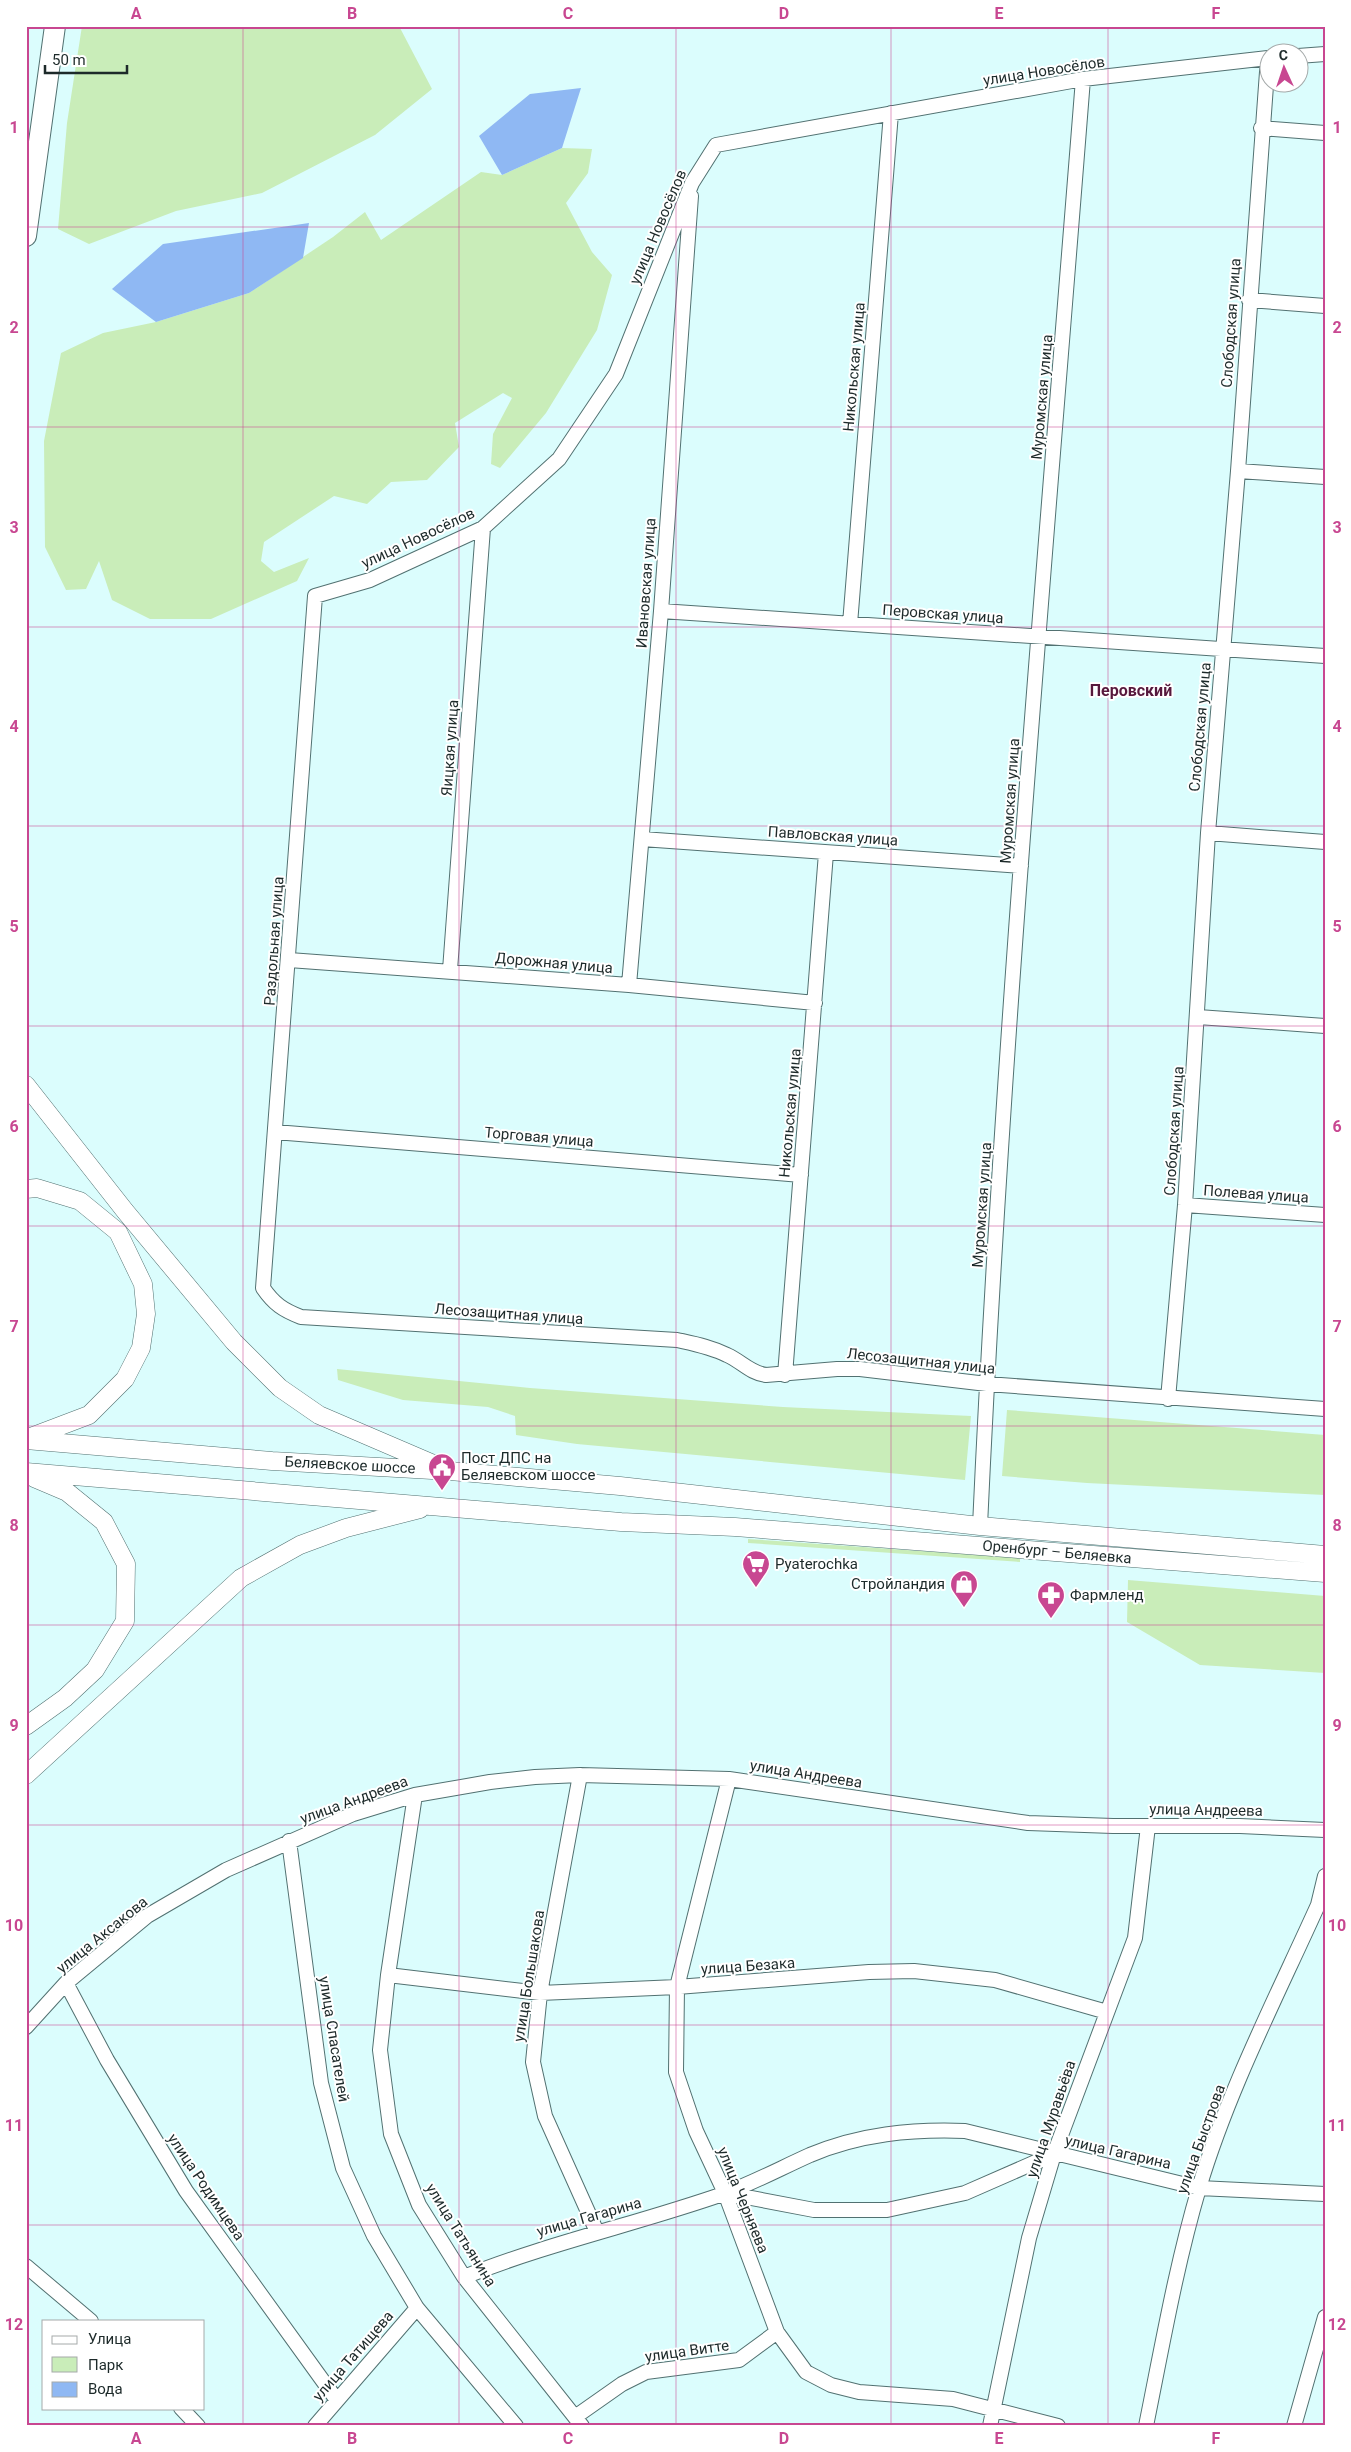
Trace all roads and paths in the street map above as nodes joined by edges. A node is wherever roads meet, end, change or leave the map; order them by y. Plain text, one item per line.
1 (54, 26) edge
2 (1325, 54) edge
3 (1308, 55) edge
4 (1258, 59) edge
5 (1083, 80) junction
6 (1265, 92) edge
7 (891, 113) junction
8 (1261, 128) junction
9 (1325, 133) edge
10 (692, 182) junction
11 (26, 236) edge
12 (1249, 300) junction
13 (1325, 306) edge
14 (1238, 470) junction
15 (1325, 477) edge
16 (483, 528) junction
17 (315, 596) joint
18 (660, 611) junction
19 (850, 624) junction
20 (1039, 636) junction
21 (1223, 648) junction
22 (1325, 656) edge
23 (1208, 833) junction
24 (642, 839) junction
25 (1325, 842) edge
26 (826, 853) junction
27 (1021, 866) junction
28 (289, 960) junction
29 (450, 970) junction
30 (629, 985) junction
31 (815, 1003) junction
32 (1198, 1017) junction
33 (1325, 1026) edge
34 (26, 1085) edge
35 (275, 1132) junction
36 (800, 1175) junction
37 (26, 1189) edge
38 (1185, 1205) junction
39 (1325, 1215) edge
40 (264, 1288) joint
41 (785, 1375) junction
42 (987, 1384) junction
43 (1168, 1398) junction
44 (1325, 1409) edge
45 (26, 1439) edge
46 (450, 1471) junction
47 (26, 1474) edge
48 (435, 1505) junction
49 (793, 1506) joint
50 (980, 1526) junction
51 (1325, 1555) edge
52 (1325, 1573) edge
53 (26, 1726) edge
54 (26, 1775) edge
55 (580, 1775) junction
56 (729, 1779) junction
57 (415, 1795) junction
58 (1148, 1826) junction
59 (1325, 1830) edge
60 (290, 1841) junction
61 (1325, 1876) edge
62 (388, 1975) junction
63 (66, 1983) junction
64 (677, 1987) junction
65 (540, 1993) junction
66 (1107, 2012) junction
67 (26, 2028) edge
68 (1054, 2154) junction
69 (1199, 2188) junction
70 (725, 2193) junction
71 (1325, 2194) edge
72 (597, 2232) junction
73 (26, 2266) edge
74 (464, 2277) junction
75 (417, 2308) junction
76 (1325, 2317) edge
77 (90, 2320) edge
78 (777, 2332) junction
79 (1320, 2344) edge
80 (336, 2399) junction
81 (994, 2408) junction
82 (183, 2410) edge
83 (578, 2422) edge
84 (198, 2426) edge
85 (315, 2426) edge
86 (516, 2426) edge
87 (990, 2426) edge
88 (1058, 2426) edge
89 (1146, 2426) edge
90 (1294, 2426) edge

1 - 11 highway
2 - 3 street
4 - 5 street, улица Новосёлов
5 - 7 street, улица Новосёлов
5 - 20 street, Муромская улица
6 - 8 street, Слободская улица
7 - 10 street, улица Новосёлов
7 - 19 street, Никольская улица
8 - 9 street
8 - 12 street, Слободская улица
10 - 16 street, улица Новосёлов
10 - 18 street, Ивановская улица
12 - 13 street
12 - 14 street, Слободская улица
14 - 15 street
14 - 21 street, Слободская улица
16 - 17 street, улица Новосёлов
16 - 29 street, Яицкая улица
17 - 28 street, Раздольная улица
18 - 19 street, Перовская улица
18 - 24 street, Ивановская улица
19 - 20 street, Перовская улица
20 - 21 street, Перовская улица
20 - 27 street, Муромская улица
21 - 22 street, Перовская улица
21 - 23 street, Слободская улица
23 - 25 street
23 - 32 street, Слободская улица
24 - 26 street, Павловская улица
24 - 30 street, Ивановская улица
26 - 27 street, Павловская улица
26 - 31 street, Никольская улица
27 - 42 street, Муромская улица
28 - 29 street, Дорожная улица
28 - 35 street, Раздольная улица
29 - 30 street, Дорожная улица
30 - 31 street, Дорожная улица
31 - 36 street, Никольская улица
32 - 33 street
32 - 38 street, Слободская улица
34 - 46 main road
35 - 36 street, Торговая улица
35 - 40 street, Раздольная улица
36 - 41 street, Никольская улица
37 - 45 main road
38 - 39 street, Полевая улица
38 - 43 street, Слободская улица
40 - 41 street, Лесозащитная улица
41 - 42 street, Лесозащитная улица
42 - 43 street, Лесозащитная улица
42 - 50 street, Муромская улица
43 - 44 street, Лесозащитная улица
45 - 46 main road, Беляевское шоссе
46 - 49 main road, Беляевское шоссе
47 - 48 main road
47 - 53 main road
48 - 52 main road, Оренбург – Беляевка
48 - 54 main road
49 - 50 main road, Оренбург – Беляевка
50 - 51 main road, Оренбург – Беляевка
55 - 56 street, улица Андреева
55 - 57 street, улица Андреева
55 - 65 street, улица Большакова
56 - 58 street, улица Андреева
56 - 64 street, улица Черняева
57 - 60 street, улица Андреева
57 - 62 street, улица Татьянина
58 - 59 street, улица Андреева
58 - 66 street, улица Муравьёва
60 - 63 street, улица Аксакова
60 - 75 street, улица Спасателей
61 - 69 street, улица Быстрова
62 - 65 street, улица Безака
62 - 74 street, улица Татьянина
63 - 67 street, улица Аксакова
63 - 80 street, улица Родимцева
64 - 65 street, улица Безака
64 - 66 street, улица Безака
64 - 70 street, улица Черняева
65 - 72 street, улица Большакова
66 - 68 street, улица Муравьёва
68 - 69 street, улица Гагарина
68 - 70 street, улица Гагарина
68 - 70 street, улица Гагарина
68 - 81 street, улица Муравьёва
69 - 71 street, улица Гагарина
69 - 89 street, улица Быстрова
70 - 72 street, улица Гагарина
70 - 78 street, улица Черняева
72 - 74 street, улица Гагарина
73 - 77 street
74 - 83 street, улица Татьянина
75 - 80 street, улица Татищева
75 - 86 street, улица Спасателей
76 - 79 street
78 - 81 street, улица Черняева
78 - 83 street, улица Витте
79 - 90 street
80 - 85 street, улица Татищева
81 - 87 street, улица Муравьёва
81 - 88 street, улица Черняева
82 - 84 street

